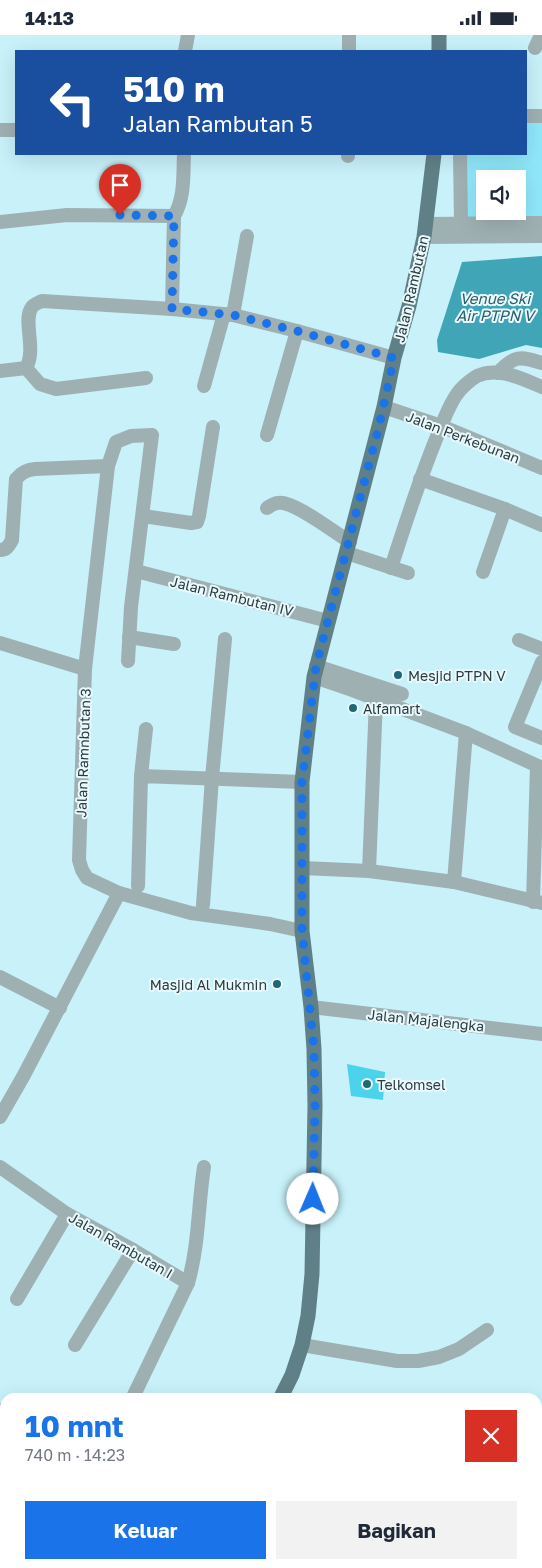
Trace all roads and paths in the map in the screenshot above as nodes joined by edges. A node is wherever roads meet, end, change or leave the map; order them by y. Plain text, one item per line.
1 (188, 35) edge
2 (349, 35) edge
3 (439, 35) edge
4 (185, 50) edge
5 (349, 50) edge
6 (439, 50) edge
7 (527, 116) edge
8 (542, 116) edge
9 (0, 130) edge
10 (15, 130) edge
11 (184, 155) edge
12 (434, 155) edge
13 (460, 155) edge
14 (174, 216) junction
15 (0, 222) edge
16 (461, 223) junction
17 (542, 223) edge
18 (425, 231) junction
19 (247, 236) dead end
20 (542, 236) edge
21 (172, 309) junction
22 (228, 315) junction
23 (297, 331) junction
24 (394, 358) junction
25 (542, 363) edge
26 (26, 368) junction
27 (2, 369) edge
28 (498, 373) junction
29 (146, 377) dead end
30 (204, 387) dead end
31 (542, 387) edge
32 (384, 407) junction
33 (441, 426) junction
34 (213, 427) dead end
35 (267, 435) dead end
36 (108, 466) junction
37 (542, 468) edge
38 (420, 479) junction
39 (268, 508) dead end
40 (505, 509) junction
41 (143, 516) junction
42 (542, 525) edge
43 (348, 547) junction
44 (0, 550) edge
45 (391, 568) junction
46 (136, 571) junction
47 (483, 572) dead end
48 (408, 573) dead end
49 (328, 621) junction
50 (129, 637) junction
51 (225, 639) dead end
52 (519, 640) dead end
53 (0, 643) edge
54 (174, 644) dead end
55 (542, 649) edge
56 (128, 661) dead end
57 (542, 662) edge
58 (85, 669) junction
59 (315, 672) junction
60 (402, 694) dead end
61 (376, 700) junction
62 (146, 729) dead end
63 (466, 733) junction
64 (542, 738) edge
65 (540, 767) edge
66 (141, 777) junction
67 (212, 779) junction
68 (302, 782) junction
69 (303, 868) junction
70 (369, 871) junction
71 (454, 882) junction
72 (138, 886) dead end
73 (119, 893) junction
74 (538, 902) edge
75 (203, 905) dead end
76 (302, 931) junction
77 (0, 977) edge
78 (311, 1007) junction
79 (60, 1008) junction
80 (542, 1034) edge
81 (0, 1117) edge
82 (0, 1167) edge
83 (204, 1167) dead end
84 (67, 1214) junction
85 (133, 1250) junction
86 (188, 1283) junction
87 (17, 1299) dead end
88 (487, 1330) dead end
89 (75, 1345) dead end
90 (302, 1345) junction
91 (134, 1393) edge
92 (282, 1393) edge

1 - 4 street
2 - 5 street
3 - 6 main road
7 - 8 street
9 - 10 street
11 - 14 street
12 - 18 main road, Jalan Rambutan
13 - 16 street
14 - 15 street
14 - 21 street
16 - 17 street
16 - 18 street
18 - 20 street
18 - 24 main road, Jalan Rambutan
19 - 22 street
21 - 22 street
21 - 26 street
22 - 23 street
22 - 30 street
23 - 24 street
23 - 35 street
24 - 32 main road, Jalan Rambutan
25 - 28 street
26 - 27 street
26 - 29 street
28 - 31 street
28 - 33 street
32 - 33 street, Jalan Perkebunan
32 - 43 main road, Jalan Rambutan
33 - 37 street, Jalan Perkebunan
33 - 38 street
34 - 41 street
36 - 41 street, Jalan Ramnbutan 3
36 - 44 street
36 - 58 street, Jalan Ramnbutan 3
38 - 40 street
38 - 45 street
39 - 43 street
40 - 42 street
40 - 47 street
41 - 46 street
43 - 45 street
43 - 49 main road, Jalan Rambutan
45 - 48 street
46 - 49 street, Jalan Rambutan IV
46 - 50 street
49 - 59 main road, Jalan Rambutan
50 - 54 street
50 - 56 street
51 - 67 street
52 - 55 street
53 - 58 street
57 - 64 street
58 - 73 street, Jalan Ramnbutan 3
59 - 60 street
59 - 61 street
59 - 68 main road, Jalan Rambutan
61 - 63 street
61 - 70 street
62 - 66 street
63 - 65 street
63 - 71 street
65 - 74 street
66 - 67 street
66 - 72 street
67 - 68 street
67 - 75 street
68 - 69 main road, Jalan Rambutan
69 - 70 street
69 - 76 main road, Jalan Rambutan
70 - 71 street
71 - 74 street
73 - 76 street, Jalan Ramnbutan 3
73 - 79 street
76 - 78 main road, Jalan Rambutan
77 - 79 street
78 - 80 street, Jalan Majalengka
78 - 90 main road, Jalan Rambutan
79 - 81 street
82 - 84 street, Jalan Rambutan I
83 - 86 street
84 - 85 street, Jalan Rambutan I
84 - 87 street
85 - 86 street, Jalan Rambutan I
85 - 89 street
86 - 91 street, Jalan Rambutan I
88 - 90 street
90 - 92 main road, Jalan Rambutan

